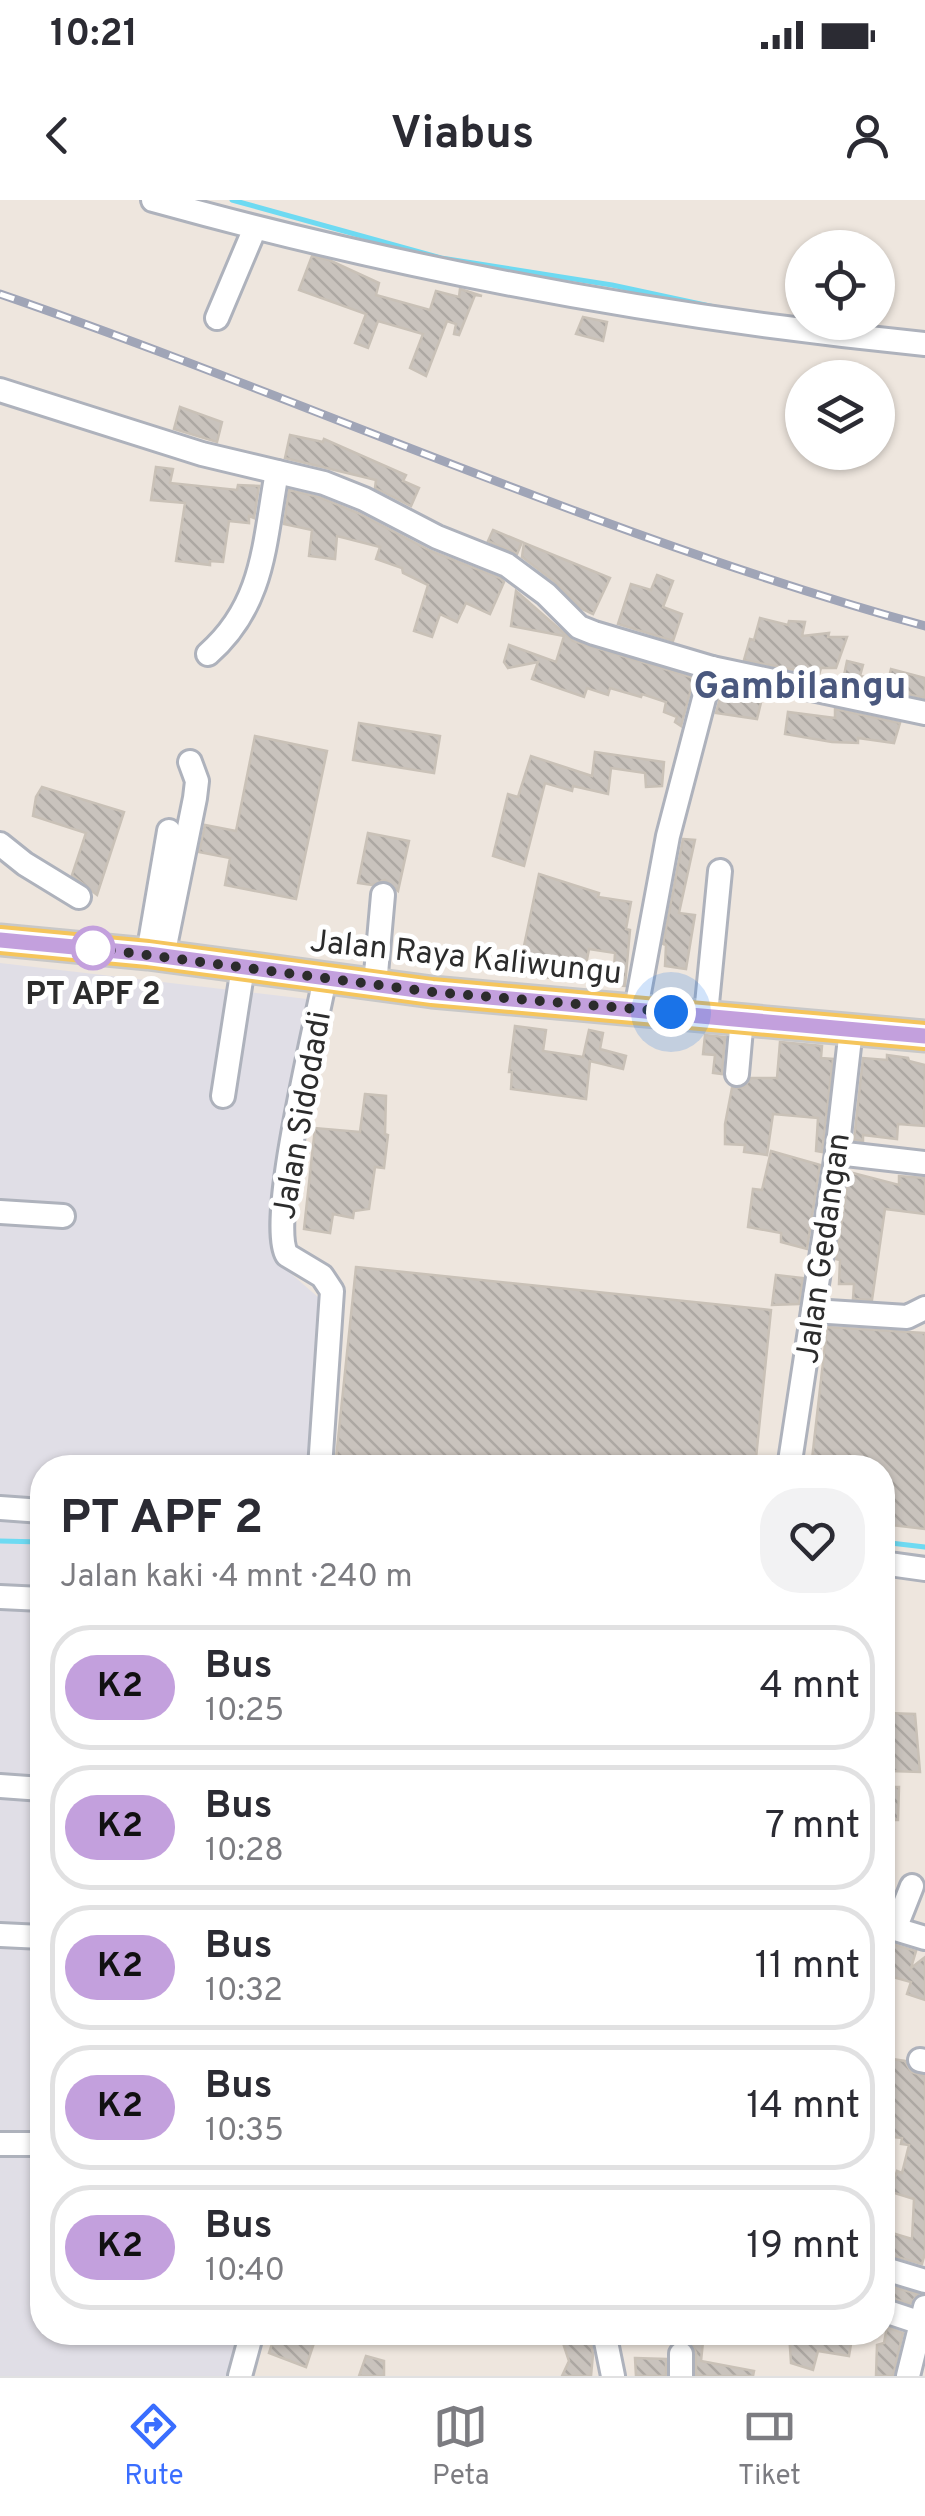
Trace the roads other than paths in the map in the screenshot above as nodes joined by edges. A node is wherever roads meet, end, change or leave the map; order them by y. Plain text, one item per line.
1 (152, 200) edge
2 (255, 228) junction
3 (216, 318) dead end
4 (925, 344) edge
5 (0, 390) edge
6 (276, 472) junction
7 (208, 654) dead end
8 (712, 668) junction
9 (925, 713) edge
10 (190, 762) dead end
11 (169, 831) dead end
12 (0, 844) edge
13 (720, 872) dead end
14 (80, 896) dead end
15 (382, 896) dead end
16 (0, 940) edge
17 (156, 955) junction
18 (243, 967) junction
19 (325, 978) junction
20 (375, 985) junction
21 (636, 1009) junction
22 (706, 1014) junction
23 (742, 1018) junction
24 (851, 1028) junction
25 (925, 1036) edge
26 (737, 1074) dead end
27 (223, 1096) dead end
28 (838, 1153) junction
29 (925, 1163) edge
30 (0, 1212) edge
31 (64, 1216) dead end
32 (925, 1308) edge
33 (813, 1311) junction
34 (321, 1455) edge
35 (791, 1455) edge
36 (0, 1508) edge
37 (30, 1510) edge
38 (895, 1564) edge
39 (925, 1569) edge
40 (0, 1597) edge
41 (30, 1598) edge
42 (0, 1786) edge
43 (30, 1788) edge
44 (912, 1886) dead end
45 (895, 1916) edge
46 (895, 1929) edge
47 (0, 1935) edge
48 (30, 1936) edge
49 (925, 1938) edge
50 (0, 2144) edge
51 (30, 2144) edge
52 (895, 2272) edge
53 (925, 2281) edge
54 (895, 2312) edge
55 (923, 2315) edge
56 (248, 2345) edge
57 (607, 2345) edge
58 (915, 2369) edge
59 (240, 2376) edge
60 (613, 2376) edge

1 - 2 street
2 - 3 street
2 - 4 street
5 - 6 street
6 - 7 street
6 - 8 street
8 - 9 street
8 - 21 street
10 - 17 street
11 - 17 street
12 - 14 street
13 - 22 street
15 - 20 street
16 - 17 main road, Jalan Raya Kaliwungu
17 - 18 main road, Jalan Raya Kaliwungu
18 - 19 main road, Jalan Raya Kaliwungu
18 - 27 street
19 - 20 main road, Jalan Raya Kaliwungu
19 - 34 street, Jalan Sidodadi
20 - 21 main road, Jalan Raya Kaliwungu
21 - 22 main road, Jalan Raya Kaliwungu
22 - 23 main road, Jalan Raya Kaliwungu
23 - 24 main road, Jalan Raya Kaliwungu
23 - 26 street
24 - 25 main road, Jalan Raya Kaliwungu
24 - 28 street, Jalan Gedangan
28 - 29 street
28 - 33 street, Jalan Gedangan
30 - 31 street
32 - 33 street
33 - 35 street, Jalan Gedangan
36 - 37 street
38 - 39 street
40 - 41 street
42 - 43 street
44 - 45 street
46 - 49 street
47 - 48 street
50 - 51 street
52 - 53 street
54 - 55 street
55 - 58 street
56 - 59 street
57 - 60 street

